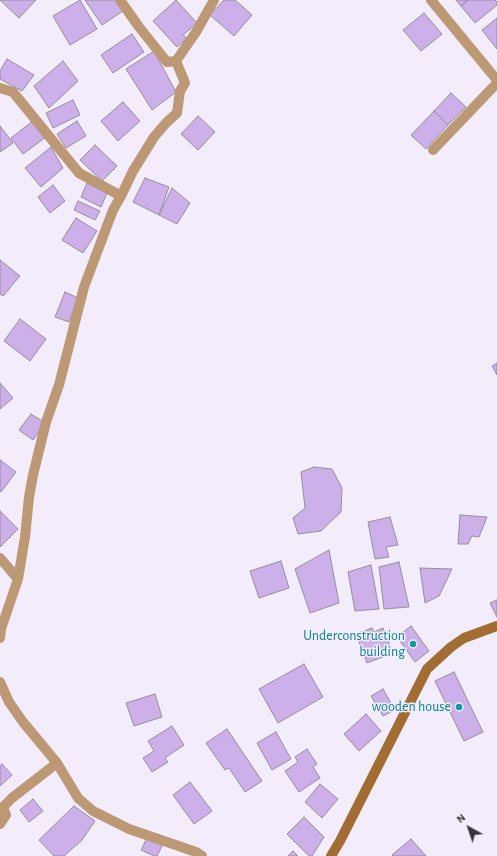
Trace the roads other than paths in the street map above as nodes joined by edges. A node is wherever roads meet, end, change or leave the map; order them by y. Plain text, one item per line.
1 (120, 0) edge
2 (214, 0) edge
3 (431, 0) edge
4 (176, 61) junction
5 (497, 80) edge
6 (497, 83) edge
7 (0, 88) edge
8 (433, 150) dead end
9 (121, 196) junction
10 (0, 558) edge
11 (18, 579) junction
12 (497, 626) edge
13 (0, 638) edge
14 (0, 682) edge
15 (57, 763) junction
16 (0, 824) edge
17 (202, 856) edge
18 (331, 856) edge

1 - 4 street
2 - 4 street
3 - 5 street
4 - 9 street
6 - 8 street
7 - 9 street
9 - 11 street
10 - 11 street
11 - 13 street
12 - 18 street
14 - 15 street
15 - 16 street
15 - 17 street

